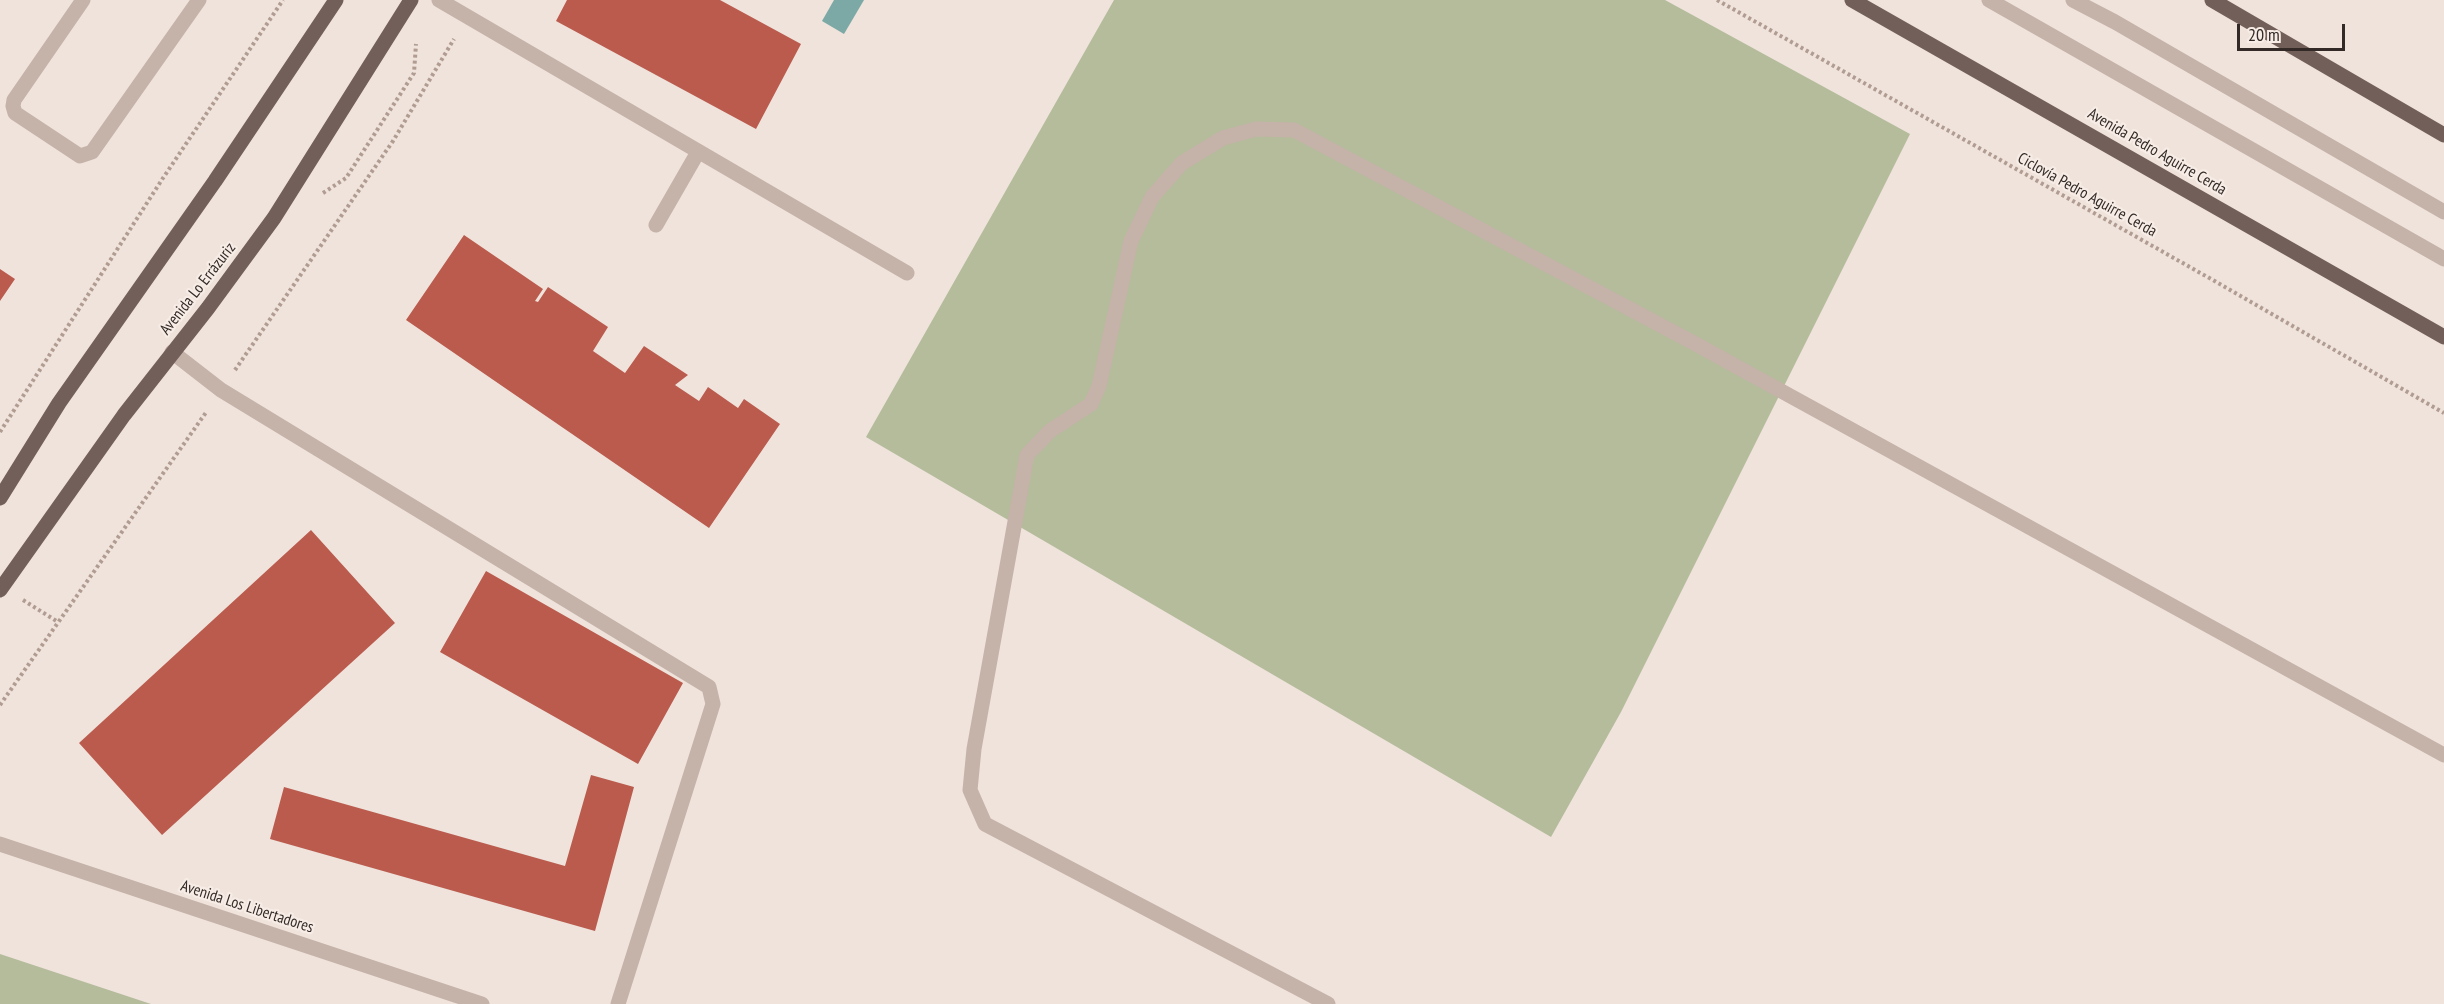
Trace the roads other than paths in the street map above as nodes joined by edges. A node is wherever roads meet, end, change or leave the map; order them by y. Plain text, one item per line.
1 (83, 0) edge
2 (199, 0) edge
3 (336, 0) edge
4 (411, 0) edge
5 (439, 0) edge
6 (1852, 0) edge
7 (1989, 0) edge
8 (2073, 0) edge
9 (2212, 0) edge
10 (2444, 135) edge
11 (698, 152) junction
12 (2444, 212) edge
13 (656, 225) dead end
14 (2444, 260) edge
15 (907, 273) dead end
16 (2444, 337) edge
17 (172, 352) junction
18 (0, 498) edge
19 (1, 588) edge
20 (2444, 755) edge
21 (0, 844) edge
22 (482, 1004) edge
23 (618, 1004) edge
24 (1328, 1004) edge

1 - 2 street
3 - 18 main road
4 - 17 main road, Avenida Lo Errázuriz
5 - 11 street
6 - 16 main road, Avenida Pedro Aguirre Cerda
7 - 14 street
8 - 12 street
9 - 10 main road
11 - 13 street
11 - 15 street
17 - 19 main road, Avenida Lo Errázuriz
17 - 23 street
20 - 24 street
21 - 22 street, Avenida Los Libertadores

